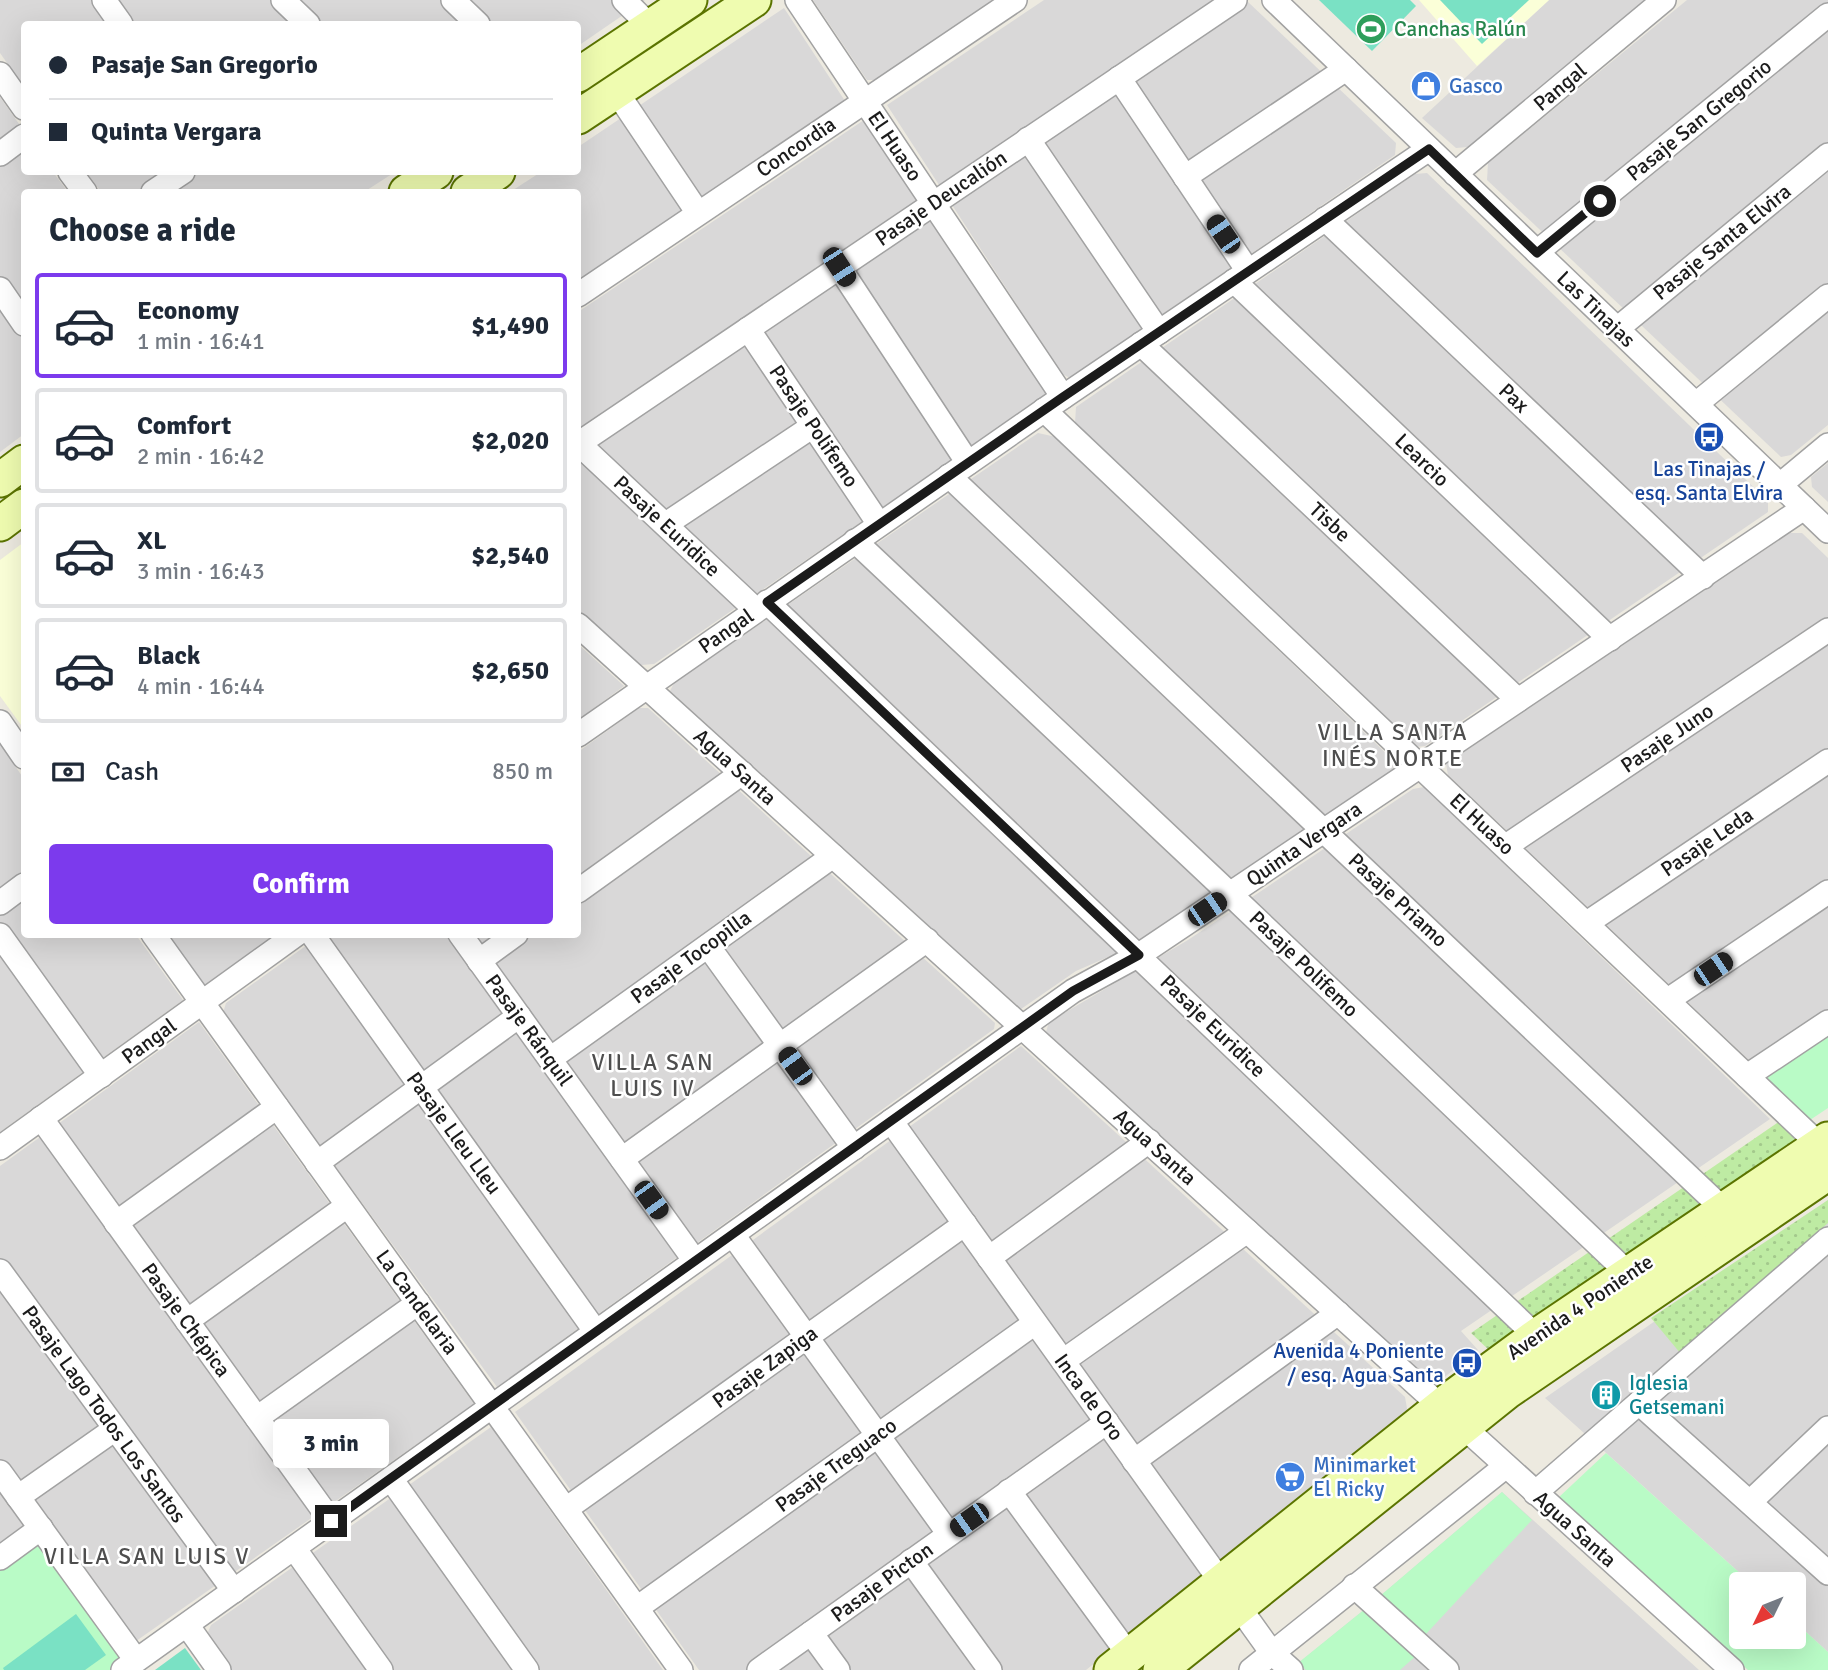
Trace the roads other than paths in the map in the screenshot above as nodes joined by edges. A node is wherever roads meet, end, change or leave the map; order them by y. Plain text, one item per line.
1 (104, 0) edge
2 (283, 0) edge
3 (453, 0) edge
4 (624, 0) edge
5 (690, 0) edge
6 (754, 0) edge
7 (797, 0) edge
8 (1015, 0) edge
9 (1235, 0) edge
10 (1274, 0) edge
11 (1664, 0) edge
12 (1828, 15) edge
13 (119, 21) edge
14 (305, 21) edge
15 (475, 21) edge
16 (650, 26) junction
17 (1346, 69) junction
18 (581, 73) edge
19 (0, 74) edge
20 (1119, 78) junction
21 (616, 91) junction
22 (865, 101) junction
23 (21, 104) edge
24 (581, 115) edge
25 (21, 138) edge
26 (1028, 139) junction
27 (1429, 149) junction
28 (0, 154) edge
29 (1828, 155) edge
30 (1455, 174) junction
31 (178, 175) edge
32 (432, 175) edge
33 (494, 175) edge
34 (1185, 177) junction
35 (158, 189) edge
36 (410, 189) edge
37 (472, 189) edge
38 (934, 203) junction
39 (698, 214) junction
40 (1325, 219) junction
41 (1537, 253) junction
42 (839, 267) junction
43 (1241, 276) junction
44 (0, 289) edge
45 (581, 293) edge
46 (1828, 296) edge
47 (21, 320) edge
48 (748, 329) junction
49 (1617, 329) junction
50 (1150, 338) junction
51 (1053, 403) junction
52 (1696, 404) junction
53 (813, 426) junction
54 (581, 441) edge
55 (1828, 445) edge
56 (581, 446) edge
57 (21, 464) edge
58 (959, 469) junction
59 (0, 480) edge
60 (1780, 485) junction
61 (21, 508) edge
62 (1804, 509) junction
63 (0, 524) edge
64 (666, 524) junction
65 (879, 524) junction
66 (1828, 531) edge
67 (855, 541) junction
68 (1703, 577) junction
69 (761, 606) junction
70 (581, 628) edge
71 (1828, 630) edge
72 (1610, 639) junction
73 (646, 687) junction
74 (1518, 700) junction
75 (0, 722) edge
76 (581, 733) edge
77 (21, 753) edge
78 (1828, 761) edge
79 (1420, 766) junction
80 (742, 773) junction
81 (1324, 831) junction
82 (1506, 846) junction
83 (833, 856) junction
84 (21, 888) edge
85 (581, 889) edge
86 (1828, 892) edge
87 (1230, 894) junction
88 (0, 903) edge
89 (1587, 923) junction
90 (0, 935) edge
91 (156, 938) edge
92 (292, 938) edge
93 (315, 938) edge
94 (463, 938) edge
95 (511, 938) edge
96 (927, 940) junction
97 (708, 946) junction
98 (1139, 955) junction
99 (479, 961) junction
100 (1668, 1000) junction
101 (202, 1003) junction
102 (519, 1016) junction
103 (1828, 1022) edge
104 (1023, 1027) junction
105 (780, 1045) junction
106 (550, 1059) junction
107 (101, 1076) junction
108 (1747, 1076) junction
109 (421, 1087) junction
110 (277, 1107) junction
111 (41, 1118) junction
112 (891, 1121) junction
113 (1149, 1142) junction
114 (2, 1144) edge
115 (855, 1148) junction
116 (1826, 1152) edge
117 (622, 1159) junction
118 (317, 1163) junction
119 (348, 1206) junction
120 (1724, 1210) junction
121 (116, 1223) junction
122 (965, 1224) junction
123 (1247, 1231) junction
124 (733, 1235) junction
125 (1828, 1238) edge
126 (989, 1258) junction
127 (695, 1261) junction
128 (0, 1271) edge
129 (1629, 1274) junction
130 (418, 1303) junction
131 (1338, 1313) junction
132 (187, 1321) junction
133 (1035, 1323) junction
134 (596, 1332) junction
135 (1536, 1336) junction
136 (807, 1337) junction
137 (1063, 1361) junction
138 (1639, 1403) junction
139 (492, 1406) junction
140 (1452, 1416) junction
141 (257, 1418) junction
142 (1107, 1422) junction
143 (1828, 1428) edge
144 (115, 1429) junction
145 (878, 1435) junction
146 (1134, 1461) junction
147 (1506, 1466) junction
148 (0, 1472) edge
149 (391, 1479) junction
150 (1009, 1491) junction
151 (1535, 1493) junction
152 (18, 1497) junction
153 (1750, 1502) junction
154 (566, 1510) junction
155 (331, 1521) junction
156 (41, 1528) junction
157 (949, 1534) junction
158 (294, 1548) junction
159 (0, 1558) edge
160 (911, 1561) junction
161 (1828, 1573) edge
162 (1354, 1586) junction
163 (234, 1591) junction
164 (1230, 1595) junction
165 (637, 1608) junction
166 (187, 1625) junction
167 (811, 1633) junction
168 (1272, 1653) junction
169 (1120, 1663) edge
170 (130, 1665) edge
171 (219, 1670) edge
172 (381, 1670) edge
173 (527, 1670) edge
174 (681, 1670) edge
175 (760, 1670) edge
176 (838, 1670) edge
177 (989, 1670) edge
178 (1160, 1670) edge
179 (1251, 1670) edge
180 (1291, 1670) edge
181 (1447, 1670) edge
182 (1732, 1670) edge

1 - 13 street
2 - 14 street
3 - 15 street
4 - 16 street
5 - 16 street
6 - 21 street
7 - 22 street, El Huaso
8 - 22 street, Concordia
9 - 20 street, Pasaje Deucalión
10 - 17 street, Las Tinajas
11 - 30 street, Pangal
12 - 41 street, Pasaje San Gregorio
16 - 18 street
17 - 27 street, Las Tinajas
17 - 34 street
19 - 23 street
20 - 26 street, Pasaje Deucalión
20 - 34 street, Learcio
21 - 24 street
21 - 39 street
22 - 38 street, El Huaso
22 - 39 street, Concordia
25 - 28 street
26 - 38 street, Pasaje Deucalión
26 - 50 street, Tisbe
27 - 30 street, Las Tinajas
27 - 40 street, Pangal
29 - 49 street, Pasaje Santa Elvira
30 - 41 street, Las Tinajas
31 - 35 street
32 - 36 street
33 - 37 street
34 - 43 street, Learcio
38 - 42 street, Pasaje Deucalión
38 - 51 street, El Huaso
39 - 45 street, Concordia
40 - 43 street, Pangal
40 - 68 street, Pax
41 - 49 street, Las Tinajas
42 - 48 street, Pasaje Deucalión
42 - 58 street, Pasaje Priamo
43 - 50 street, Pangal
43 - 72 street, Learcio
44 - 47 street
46 - 52 street
48 - 53 street, Pasaje Polifemo
48 - 54 street, Pasaje Deucalión
49 - 52 street, Las Tinajas
50 - 51 street, Pangal
50 - 74 street, Tisbe
51 - 58 street, Pangal
51 - 79 street, El Huaso
52 - 60 street, Las Tinajas
53 - 64 street
53 - 65 street, Pasaje Polifemo
55 - 60 street
56 - 64 street, Pasaje Euridice
57 - 59 street
58 - 65 street, Pangal
58 - 81 street, Pasaje Priamo
60 - 62 street, Las Tinajas
61 - 63 street
62 - 66 street, Las Tinajas
62 - 68 street, Quinta Vergara
64 - 69 street, Pasaje Euridice
65 - 67 street, Pangal
67 - 69 street, Pangal
67 - 87 street, Pasaje Polifemo
68 - 72 street, Quinta Vergara
69 - 73 street, Pangal
69 - 98 street, Pasaje Euridice
70 - 73 street, Agua Santa
71 - 82 street, Pasaje Juno
72 - 74 street, Quinta Vergara
73 - 76 street, Pangal
73 - 80 street, Agua Santa
74 - 79 street, Quinta Vergara
75 - 77 street
78 - 89 street, Pasaje Leda
79 - 81 street, Quinta Vergara
79 - 82 street, El Huaso
80 - 83 street, Agua Santa
80 - 85 street
81 - 87 street, Quinta Vergara
81 - 120 street, Pasaje Priamo
82 - 89 street, El Huaso
83 - 96 street, Agua Santa
83 - 97 street, Pasaje Tocopilla
84 - 88 street
86 - 100 street
87 - 98 street, Quinta Vergara
87 - 129 street, Pasaje Polifemo
89 - 100 street, El Huaso
90 - 107 street
91 - 101 street, La Candelaria
92 - 101 street, Pangal
93 - 109 street, Pasaje Lleu Lleu
94 - 99 street, Pasaje Ránquil
95 - 99 street
96 - 104 street, Agua Santa
96 - 105 street
97 - 105 street
97 - 106 street, Pasaje Tocopilla
98 - 104 street, Quinta Vergara
98 - 135 street, Pasaje Euridice
99 - 102 street, Pasaje Ránquil
100 - 108 street, El Huaso
101 - 107 street, Pangal
101 - 110 street, La Candelaria
102 - 106 street, Pasaje Ránquil
102 - 109 street
103 - 108 street
104 - 112 street, Quinta Vergara
104 - 113 street, Agua Santa
105 - 115 street
105 - 117 street
106 - 117 street, Pasaje Ránquil
107 - 111 street, Pangal
108 - 116 street, El Huaso
109 - 118 street
109 - 134 street, Pasaje Lleu Lleu
110 - 118 street, La Candelaria
110 - 121 street
111 - 114 street, Pangal
111 - 121 street, Pasaje Chépica
112 - 115 street, Quinta Vergara
112 - 122 street, Inca de Oro
113 - 123 street, Agua Santa
113 - 126 street
115 - 124 street, Quinta Vergara
116 - 120 street, Avenida 4 Poniente
116 - 140 street, Avenida 4 Poniente
117 - 127 street, Pasaje Ránquil
118 - 119 street, La Candelaria
119 - 130 street, La Candelaria
119 - 132 street
120 - 129 street, Avenida 4 Poniente
121 - 132 street, Pasaje Chépica
122 - 126 street, Inca de Oro
122 - 136 street, Pasaje Zapiga
123 - 131 street, Agua Santa
123 - 137 street
124 - 127 street, Quinta Vergara
124 - 136 street
125 - 138 street
126 - 133 street, Inca de Oro
127 - 134 street, Quinta Vergara
128 - 144 street, Pasaje Lago Todos Los Santos
129 - 135 street, Avenida 4 Poniente
130 - 139 street, La Candelaria
130 - 141 street
131 - 140 street, Agua Santa
131 - 146 street
132 - 141 street, Pasaje Chépica
133 - 137 street, Inca de Oro
133 - 145 street, Pasaje Treguaco
134 - 139 street, Quinta Vergara
135 - 140 street, Avenida 4 Poniente
136 - 145 street
136 - 154 street, Pasaje Zapiga
137 - 142 street, Inca de Oro
138 - 151 street
138 - 153 street
139 - 149 street, Quinta Vergara
139 - 154 street, La Candelaria
140 - 147 street, Agua Santa
140 - 164 street, Avenida 4 Poniente
141 - 155 street, Pasaje Chépica
142 - 146 street, Inca de Oro
142 - 150 street, Pasaje Picton
143 - 153 street
144 - 152 street
144 - 163 street, Pasaje Lago Todos Los Santos
145 - 157 street
145 - 165 street, Pasaje Treguaco
146 - 164 street, Inca de Oro
147 - 151 street, Agua Santa
147 - 162 street
148 - 152 street
149 - 155 street, Quinta Vergara
149 - 173 street
150 - 157 street, Pasaje Picton
150 - 169 street
151 - 182 street, Agua Santa
152 - 156 street
153 - 161 street
154 - 165 street, La Candelaria
155 - 158 street, Quinta Vergara
156 - 159 street
156 - 170 street
157 - 160 street, Pasaje Picton
158 - 163 street, Quinta Vergara
158 - 172 street
160 - 167 street, Pasaje Picton
160 - 177 street
162 - 168 street
162 - 181 street
163 - 166 street, Quinta Vergara
164 - 168 street, Inca de Oro
164 - 169 street, Avenida 4 Poniente
164 - 178 street, Avenida 4 Poniente
165 - 174 street, La Candelaria
166 - 170 street, Quinta Vergara
166 - 171 street
167 - 175 street, Pasaje Picton
167 - 176 street
168 - 179 street
168 - 180 street, Inca de Oro

